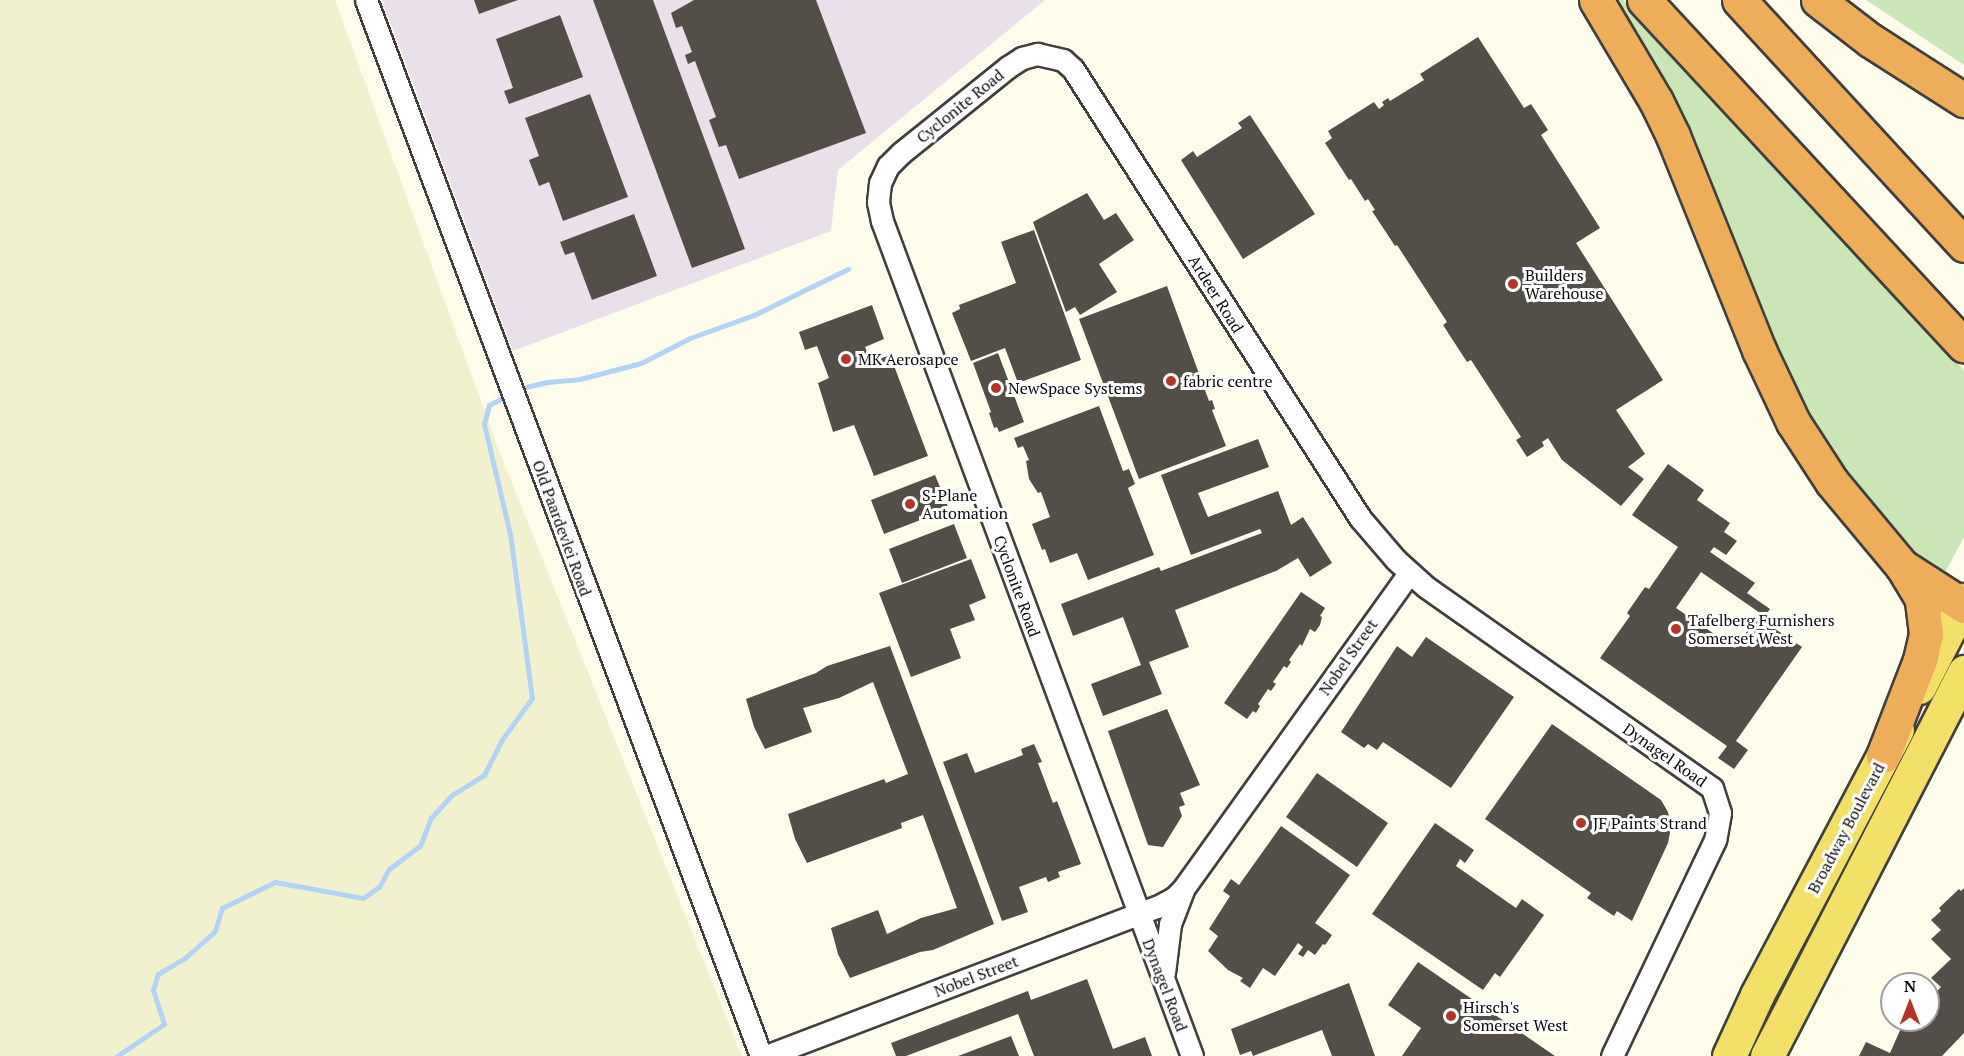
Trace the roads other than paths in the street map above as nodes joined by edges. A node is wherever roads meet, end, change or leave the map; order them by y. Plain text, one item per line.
1 (366, 0) edge
2 (1596, 0) edge
3 (1644, 0) edge
4 (1739, 0) edge
5 (1818, 0) edge
6 (1008, 68) joint
7 (1964, 100) edge
8 (1964, 245) edge
9 (1964, 345) edge
10 (1902, 566) junction
11 (1409, 573) junction
12 (1963, 604) edge
13 (1964, 672) edge
14 (1883, 756) junction
15 (1183, 889) junction
16 (1138, 914) junction
17 (1164, 978) junction
18 (760, 1056) edge
19 (766, 1056) edge
20 (1192, 1056) edge
21 (1612, 1056) edge
22 (1729, 1056) edge
23 (1767, 1056) edge

1 - 18 street, Old Paardevlei Road
2 - 10 highway
3 - 9 highway
4 - 8 highway
5 - 7 highway
6 - 11 street, Ardeer Road
6 - 16 street, Cyclonite Road
10 - 12 highway
10 - 14 highway
11 - 15 street, Nobel Street
11 - 21 street, Dynagel Road
12 - 14 main road, Broadway Boulevard
13 - 23 main road, Broadway Boulevard
14 - 22 main road, Broadway Boulevard
15 - 16 street, Nobel Street
15 - 17 street, Nobel Street
16 - 17 street, Dynagel Road
16 - 19 street, Nobel Street
17 - 20 street, Dynagel Road

